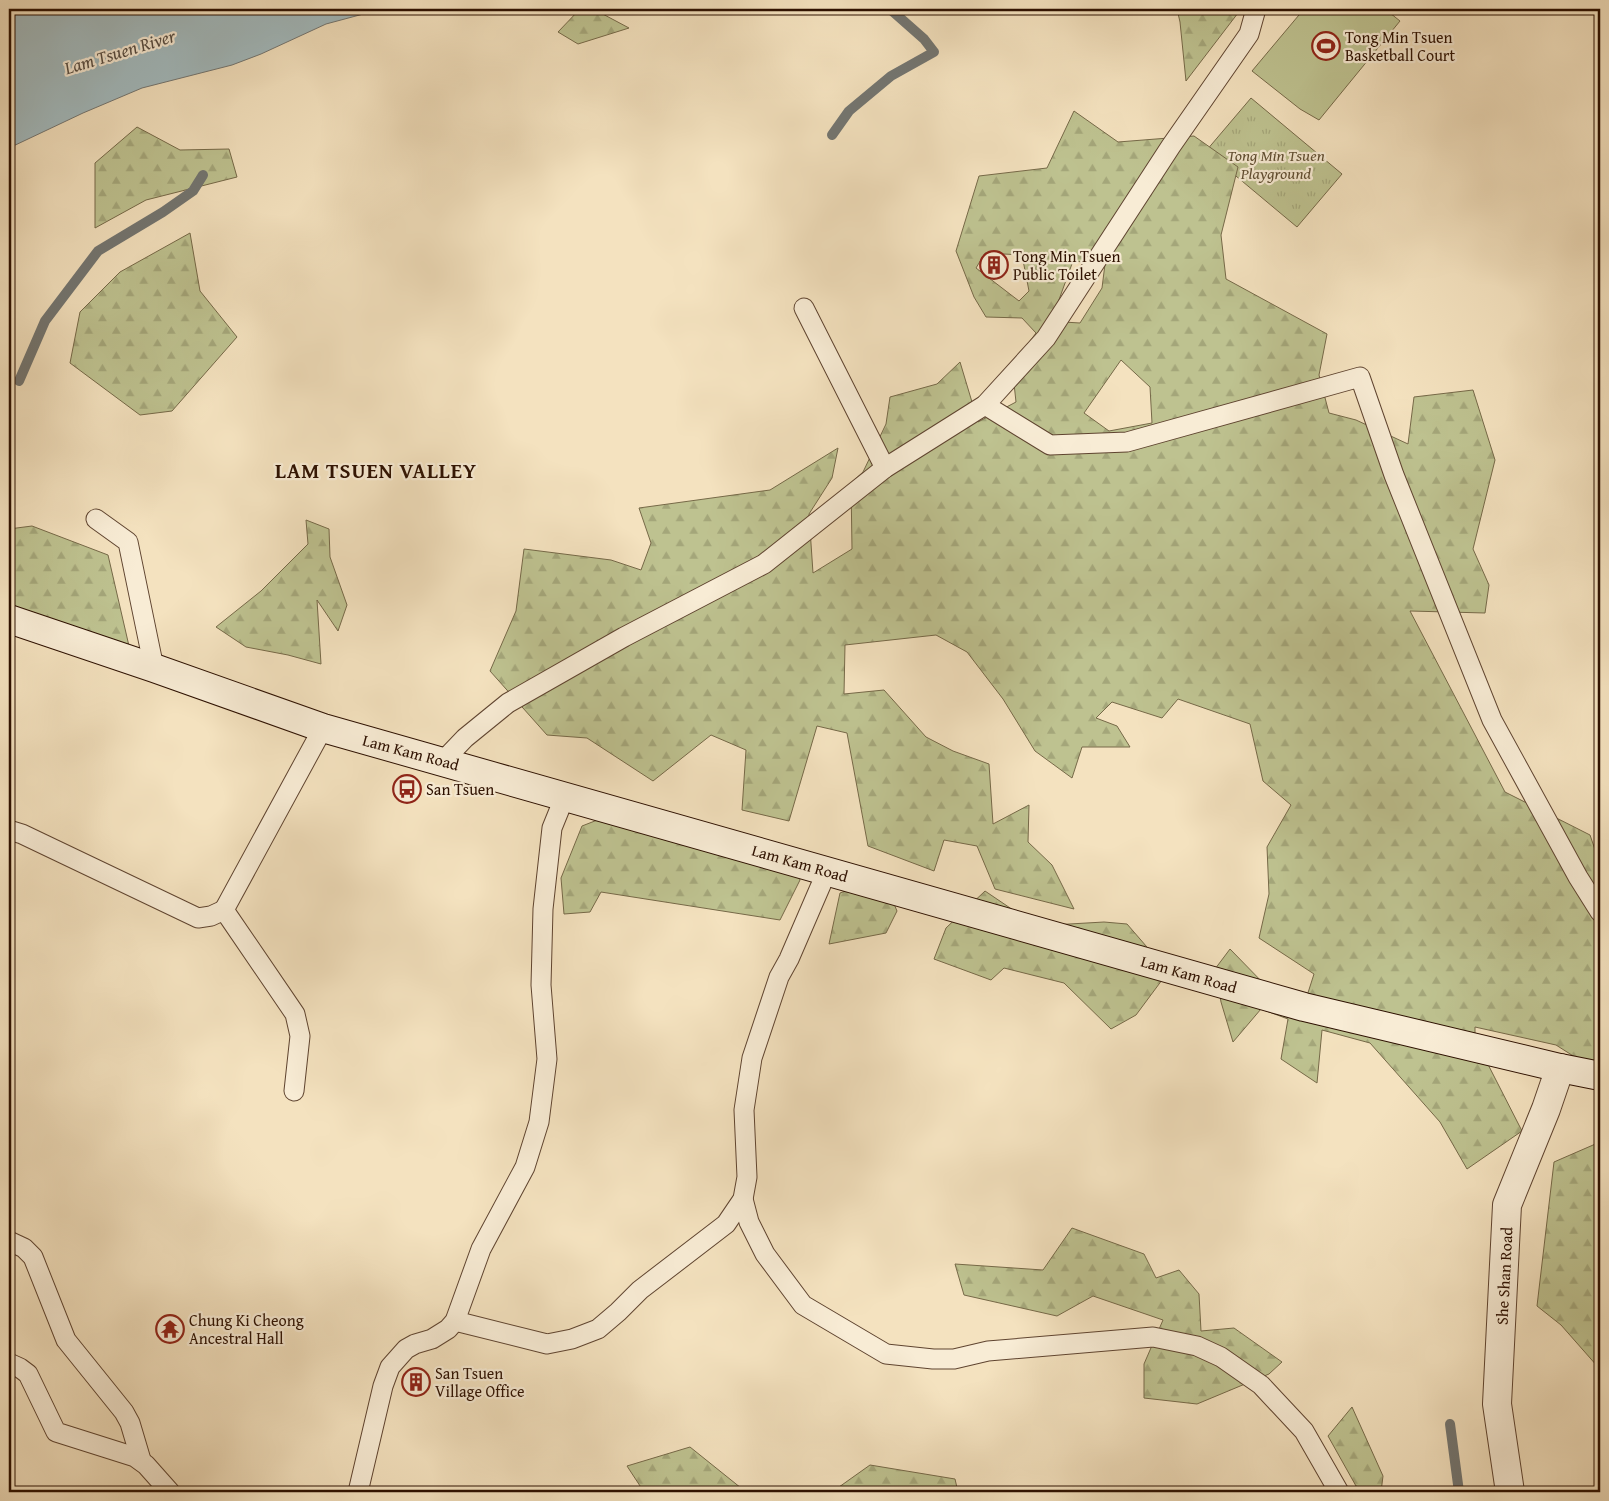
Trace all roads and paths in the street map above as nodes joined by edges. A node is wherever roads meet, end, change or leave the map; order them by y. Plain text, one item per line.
1 (1256, 9) edge
2 (804, 308) dead end
3 (985, 405) junction
4 (885, 468) junction
5 (96, 519) dead end
6 (9, 619) edge
7 (154, 668) junction
8 (323, 728) junction
9 (444, 761) junction
10 (565, 796) junction
11 (9, 830) edge
12 (827, 871) junction
13 (224, 910) junction
14 (1600, 912) edge
15 (1560, 1068) junction
16 (1600, 1076) edge
17 (294, 1091) dead end
18 (742, 1199) junction
19 (9, 1241) edge
20 (455, 1320) junction
21 (9, 1363) edge
22 (140, 1460) junction
23 (170, 1492) edge
24 (358, 1492) edge
25 (1339, 1492) edge
26 (1510, 1492) edge

1 - 3 lane
2 - 4 lane
3 - 4 lane
3 - 14 lane
4 - 9 lane
5 - 7 lane
6 - 7 main road, Lam Kam Road
7 - 8 main road, Lam Kam Road
8 - 9 main road, Lam Kam Road
8 - 13 lane
9 - 10 main road, Lam Kam Road
10 - 12 main road, Lam Kam Road
10 - 20 lane
11 - 13 lane
12 - 15 main road, Lam Kam Road
12 - 18 lane
13 - 17 lane
15 - 16 main road, Lam Kam Road
15 - 26 main road, She Shan Road
18 - 20 lane
18 - 25 lane
19 - 22 lane
20 - 24 lane
21 - 22 lane
22 - 23 lane

